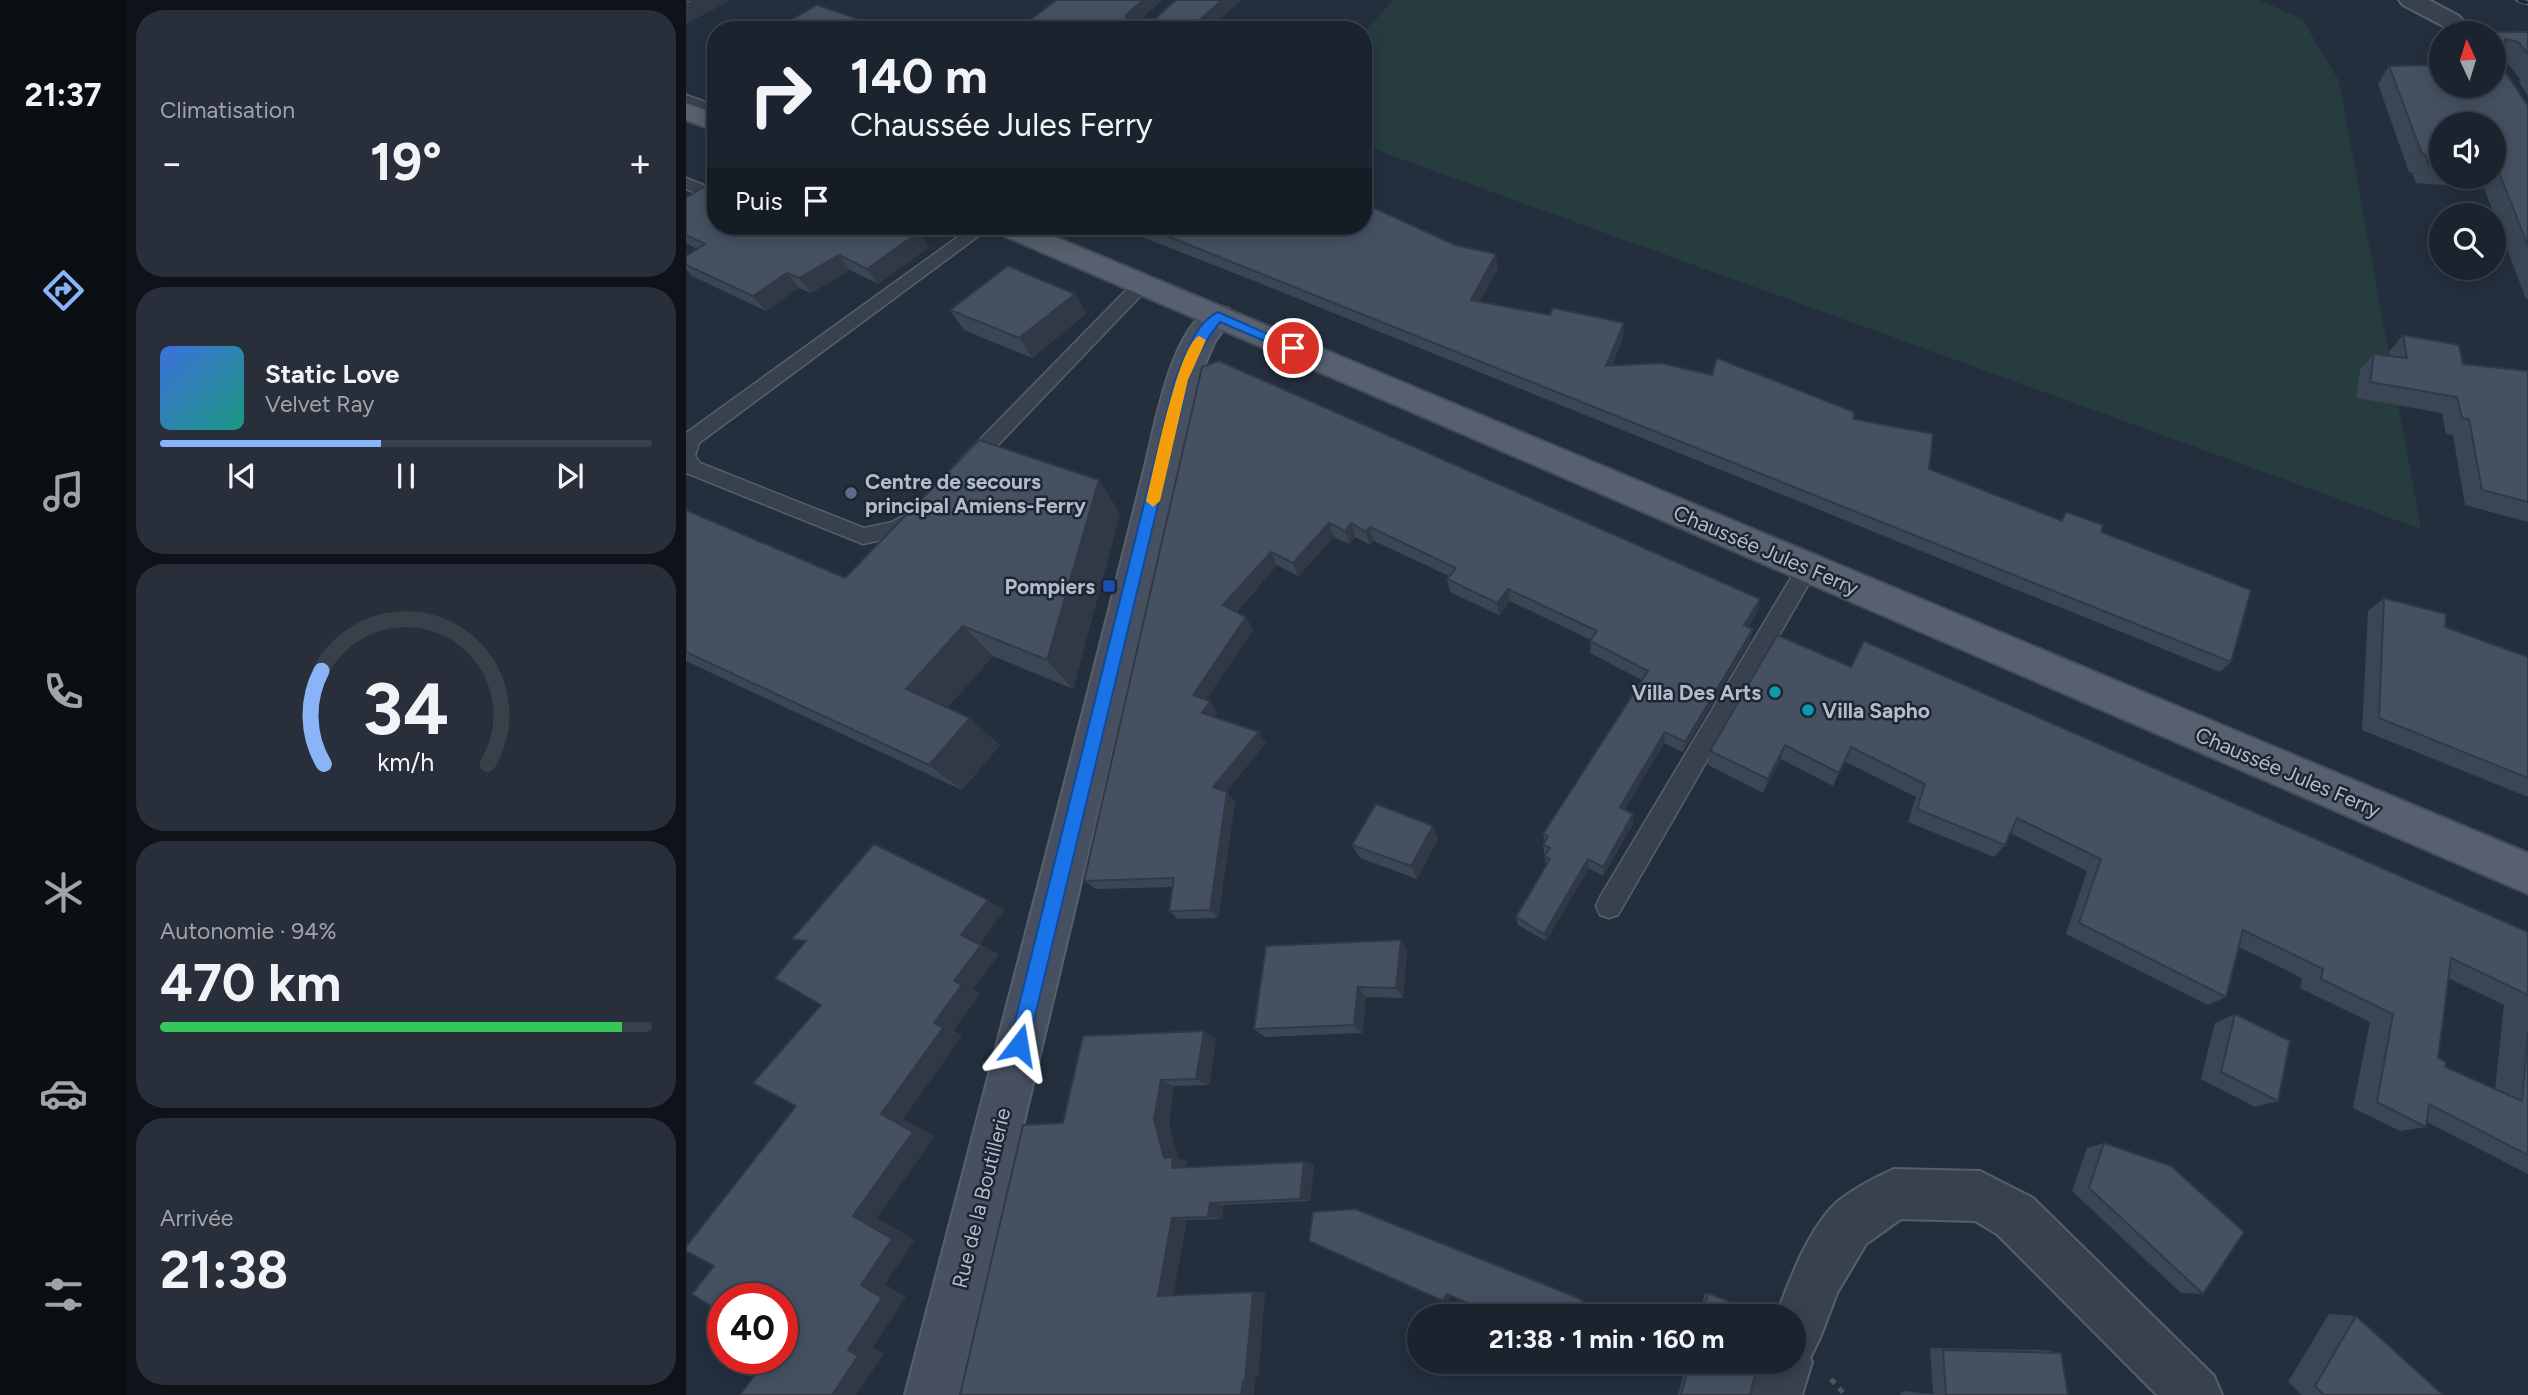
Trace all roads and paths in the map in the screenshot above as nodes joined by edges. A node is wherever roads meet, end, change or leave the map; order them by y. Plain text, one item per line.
1 (2411, 0) edge
2 (2451, 21) edge
3 (686, 86) edge
4 (707, 94) edge
5 (686, 99) edge
6 (707, 107) edge
7 (686, 111) edge
8 (707, 119) edge
9 (686, 183) edge
10 (707, 193) edge
11 (972, 235) edge
12 (1026, 235) edge
13 (1142, 284) junction
14 (1218, 316) junction
15 (686, 456) edge
16 (951, 482) edge
17 (932, 502) edge
18 (1808, 567) junction
19 (2528, 874) edge
20 (1609, 906) dead end
21 (1806, 1304) edge
22 (1781, 1374) edge
23 (932, 1395) edge
24 (1775, 1395) edge
25 (2195, 1395) edge

1 - 2 street
3 - 4 main road
5 - 6 lane
7 - 8 main road
9 - 10 lane
11 - 15 lane
12 - 13 main road, Chaussée Jules Ferry
13 - 14 main road, Chaussée Jules Ferry
13 - 16 lane
14 - 18 main road, Chaussée Jules Ferry
14 - 23 street, Rue de la Boutillerie
15 - 17 lane
18 - 19 main road, Chaussée Jules Ferry
18 - 20 lane
21 - 25 street
22 - 24 street

